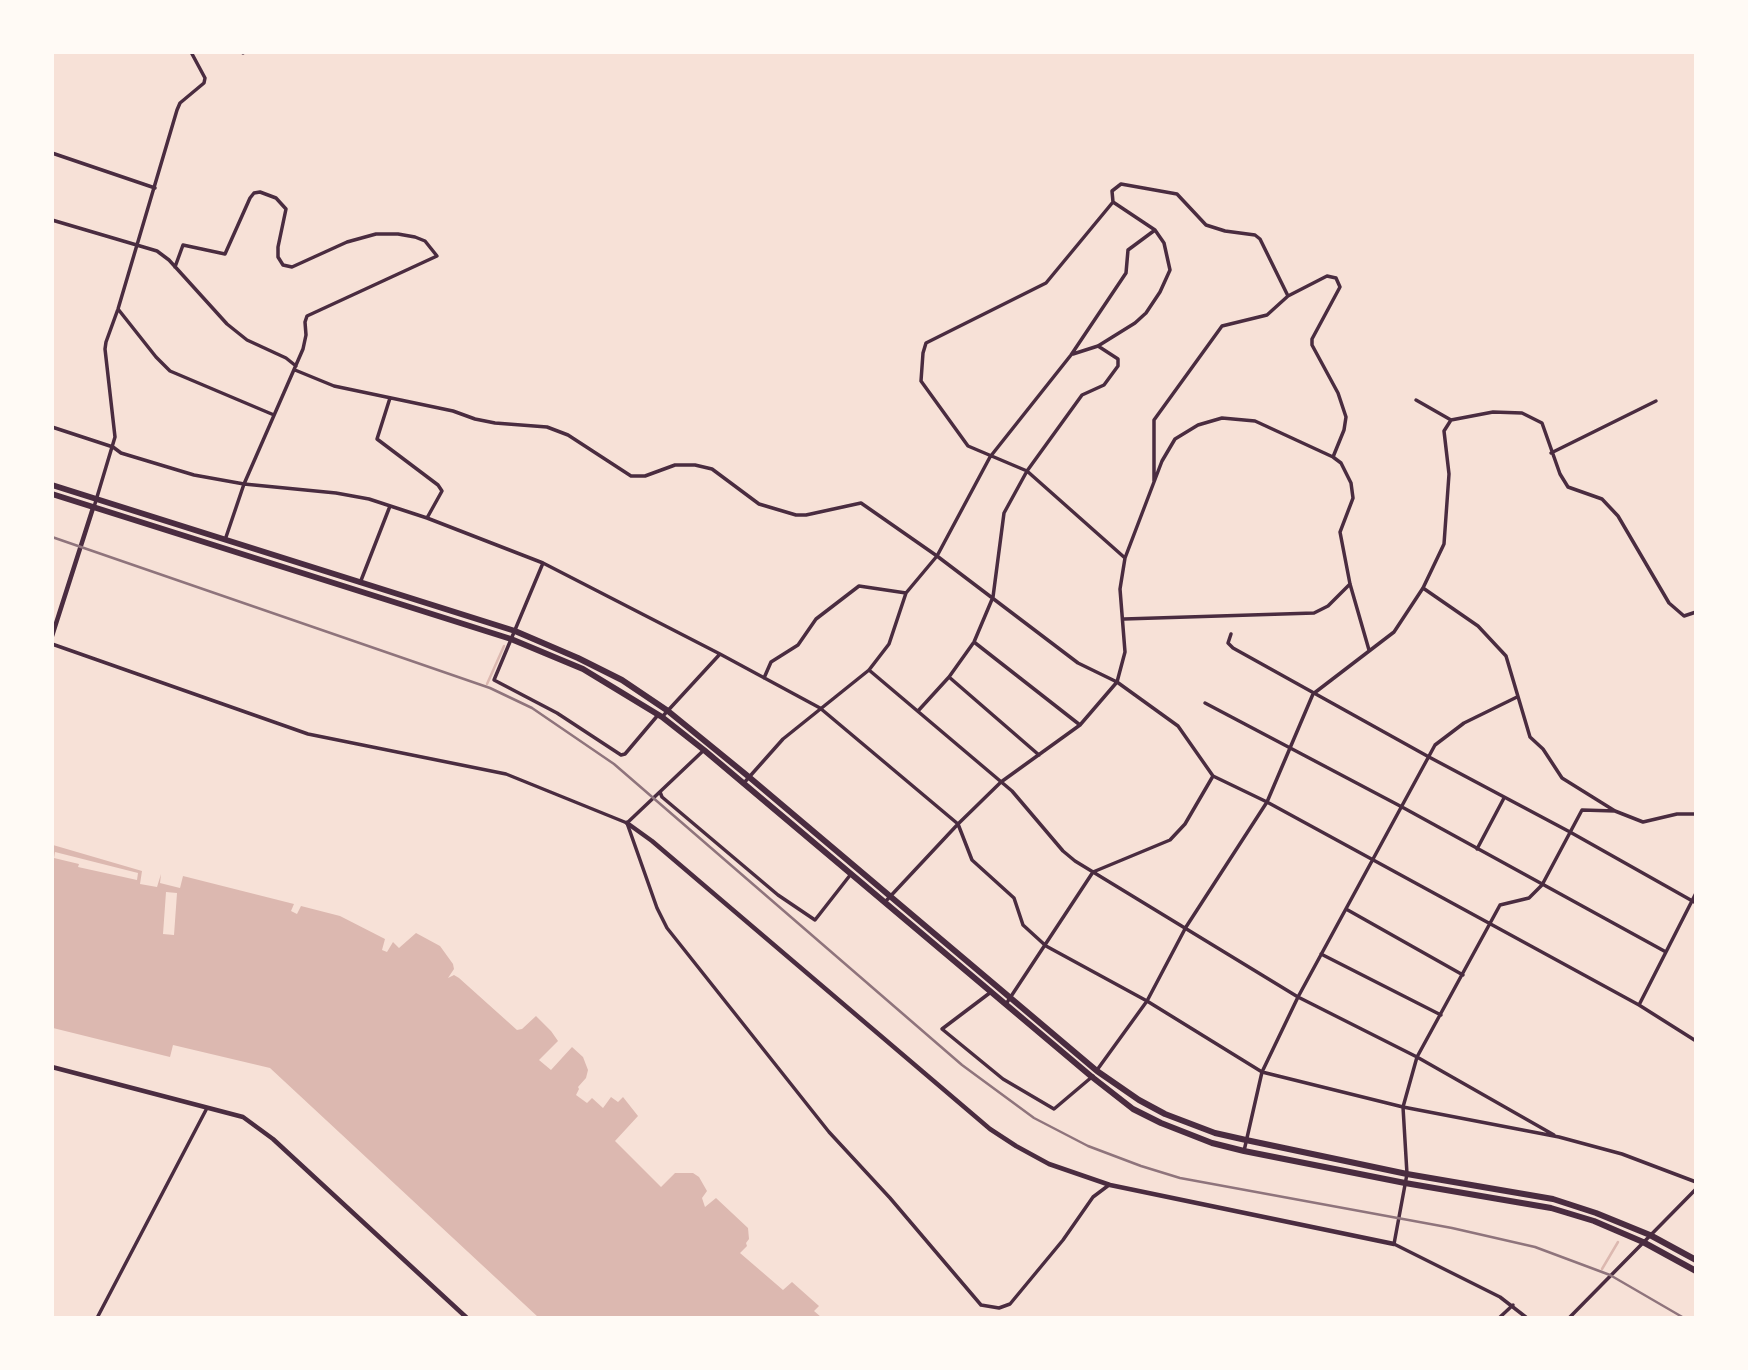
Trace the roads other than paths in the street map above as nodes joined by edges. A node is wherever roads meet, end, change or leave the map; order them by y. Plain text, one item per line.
1 (191, 52) edge
2 (52, 153) edge
3 (155, 188) junction
4 (1113, 202) junction
5 (52, 220) edge
6 (1155, 230) junction
7 (138, 245) junction
8 (175, 267) junction
9 (1288, 296) junction
10 (118, 309) junction
11 (1098, 346) junction
12 (1071, 355) junction
13 (295, 368) junction
14 (390, 398) junction
15 (1416, 400) dead end
16 (1656, 401) dead end
17 (274, 415) junction
18 (1451, 420) junction
19 (52, 427) edge
20 (113, 447) junction
21 (1551, 453) junction
22 (989, 457) junction
23 (1333, 457) junction
24 (1027, 471) junction
25 (1154, 483) junction
26 (244, 484) junction
27 (52, 485) edge
28 (52, 494) edge
29 (96, 499) junction
30 (390, 506) junction
31 (93, 508) junction
32 (427, 518) junction
33 (225, 541) junction
34 (222, 549) junction
35 (937, 556) junction
36 (1125, 558) junction
37 (543, 563) junction
38 (1350, 584) junction
39 (359, 587) junction
40 (1423, 588) junction
41 (906, 593) junction
42 (993, 597) junction
43 (1696, 612) edge
44 (1124, 619) junction
45 (515, 631) junction
46 (1231, 634) dead end
47 (52, 636) edge
48 (512, 639) junction
49 (974, 642) junction
50 (52, 644) edge
51 (1369, 650) junction
52 (720, 654) junction
53 (869, 670) junction
54 (949, 677) junction
55 (764, 678) junction
56 (1117, 682) junction
57 (1313, 694) junction
58 (1517, 697) junction
59 (1205, 703) dead end
60 (820, 708) junction
61 (668, 711) junction
62 (918, 711) junction
63 (660, 716) junction
64 (1080, 725) junction
65 (1289, 748) junction
66 (704, 750) junction
67 (1039, 755) junction
68 (1429, 757) junction
69 (1213, 776) junction
70 (749, 777) junction
71 (1001, 782) junction
72 (743, 784) junction
73 (660, 792) junction
74 (1504, 797) junction
75 (1267, 802) junction
76 (1402, 807) junction
77 (1615, 811) junction
78 (1696, 814) edge
79 (627, 823) junction
80 (958, 824) junction
81 (1570, 832) junction
82 (1477, 849) junction
83 (1373, 860) junction
84 (1093, 872) junction
85 (851, 874) junction
86 (1542, 885) junction
87 (1696, 893) edge
88 (890, 896) junction
89 (885, 902) junction
90 (1694, 902) edge
91 (1346, 909) junction
92 (1491, 925) junction
93 (1186, 927) junction
94 (1046, 946) junction
95 (1666, 952) junction
96 (1321, 954) junction
97 (1463, 975) junction
98 (991, 992) junction
99 (1011, 996) junction
100 (1298, 997) junction
101 (1147, 1001) junction
102 (1006, 1003) junction
103 (1639, 1005) junction
104 (1441, 1015) junction
105 (1696, 1041) edge
106 (1417, 1058) junction
107 (52, 1067) edge
108 (1097, 1071) junction
109 (1262, 1072) junction
110 (1092, 1077) junction
111 (1403, 1107) junction
112 (207, 1108) junction
113 (1559, 1138) junction
114 (1246, 1140) junction
115 (1244, 1151) junction
116 (1407, 1174) junction
117 (1696, 1182) edge
118 (1405, 1183) junction
119 (1110, 1185) junction
120 (1696, 1189) edge
121 (1650, 1235) junction
122 (1643, 1242) junction
123 (1394, 1244) junction
124 (1696, 1260) edge
125 (1696, 1271) edge
126 (1513, 1305) junction
127 (97, 1318) edge
128 (467, 1318) edge
129 (1499, 1318) edge
130 (1527, 1318) edge
131 (1569, 1318) edge

1 - 3 street
2 - 3 street
3 - 7 street
4 - 6 street
4 - 9 street
4 - 22 street
5 - 7 street
6 - 11 street
6 - 12 street
7 - 8 street
7 - 10 street
8 - 13 street
8 - 13 street
9 - 23 street
9 - 25 street
10 - 17 street
10 - 20 street
11 - 12 street
11 - 24 street
12 - 22 street
13 - 14 street
13 - 17 street
14 - 32 street
14 - 35 street
15 - 18 street
16 - 21 street
17 - 26 street
18 - 21 street
18 - 40 street
19 - 20 street
20 - 26 street
20 - 29 street
21 - 43 street
22 - 24 street
22 - 35 street
23 - 25 street
23 - 38 street
24 - 36 street
24 - 42 street
25 - 36 street
26 - 30 street
26 - 33 street
27 - 29 highway
28 - 31 highway
29 - 31 street
29 - 33 highway
30 - 32 street
30 - 39 street
31 - 34 highway
31 - 47 street
32 - 37 street
33 - 34 street
33 - 39 highway
34 - 39 highway
35 - 41 street
35 - 42 street
36 - 44 street
37 - 45 street
37 - 52 street
38 - 44 street
38 - 51 street
39 - 45 highway
39 - 48 highway
40 - 51 street
40 - 58 street
41 - 53 street
41 - 55 street
42 - 49 street
42 - 56 street
44 - 56 street
45 - 48 street
45 - 61 highway
46 - 57 street
48 - 63 highway
48 - 63 street
49 - 54 street
49 - 64 street
50 - 79 street
51 - 57 street
52 - 55 street
52 - 61 street
53 - 60 street
53 - 62 street
54 - 62 street
54 - 67 street
55 - 60 street
56 - 64 street
56 - 69 street
57 - 65 street
57 - 68 street
58 - 68 street
58 - 77 street
59 - 65 street
60 - 70 street
60 - 80 street
61 - 63 street
61 - 70 highway
62 - 71 street
63 - 66 highway
64 - 67 street
65 - 75 street
65 - 76 street
66 - 72 highway
66 - 73 street
67 - 71 street
68 - 74 street
68 - 76 street
69 - 75 street
69 - 84 street
70 - 72 street
70 - 88 highway
71 - 80 street
71 - 84 street
72 - 85 highway
73 - 79 street
73 - 85 street
74 - 81 street
74 - 82 street
75 - 83 street
75 - 93 street
76 - 82 street
76 - 83 street
77 - 78 street
77 - 81 street
79 - 119 street
79 - 119 street
80 - 88 street
80 - 94 street
81 - 86 street
81 - 90 street
82 - 86 street
83 - 91 street
83 - 92 street
84 - 93 street
84 - 94 street
85 - 89 highway
86 - 92 street
86 - 95 street
87 - 90 street
88 - 89 street
88 - 99 highway
89 - 98 highway
90 - 95 street
91 - 96 street
91 - 97 street
92 - 97 street
92 - 103 street
93 - 100 street
93 - 101 street
94 - 99 street
94 - 101 street
95 - 103 street
96 - 100 street
96 - 104 street
97 - 104 street
98 - 102 highway
98 - 110 street
99 - 102 street
99 - 108 highway
100 - 106 street
100 - 109 street
101 - 108 street
101 - 109 street
102 - 110 highway
103 - 105 street
104 - 106 street
106 - 111 street
106 - 113 street
107 - 112 street
108 - 110 street
108 - 114 highway
109 - 111 street
109 - 114 street
110 - 115 highway
111 - 113 street
111 - 116 street
112 - 127 street
112 - 128 street
113 - 117 street
114 - 115 street
114 - 116 highway
115 - 118 highway
116 - 118 street
116 - 121 highway
118 - 122 highway
118 - 123 street
119 - 123 street
120 - 121 street
121 - 122 street
121 - 124 highway
122 - 125 highway
122 - 131 street
123 - 126 street
126 - 129 street
126 - 130 street

